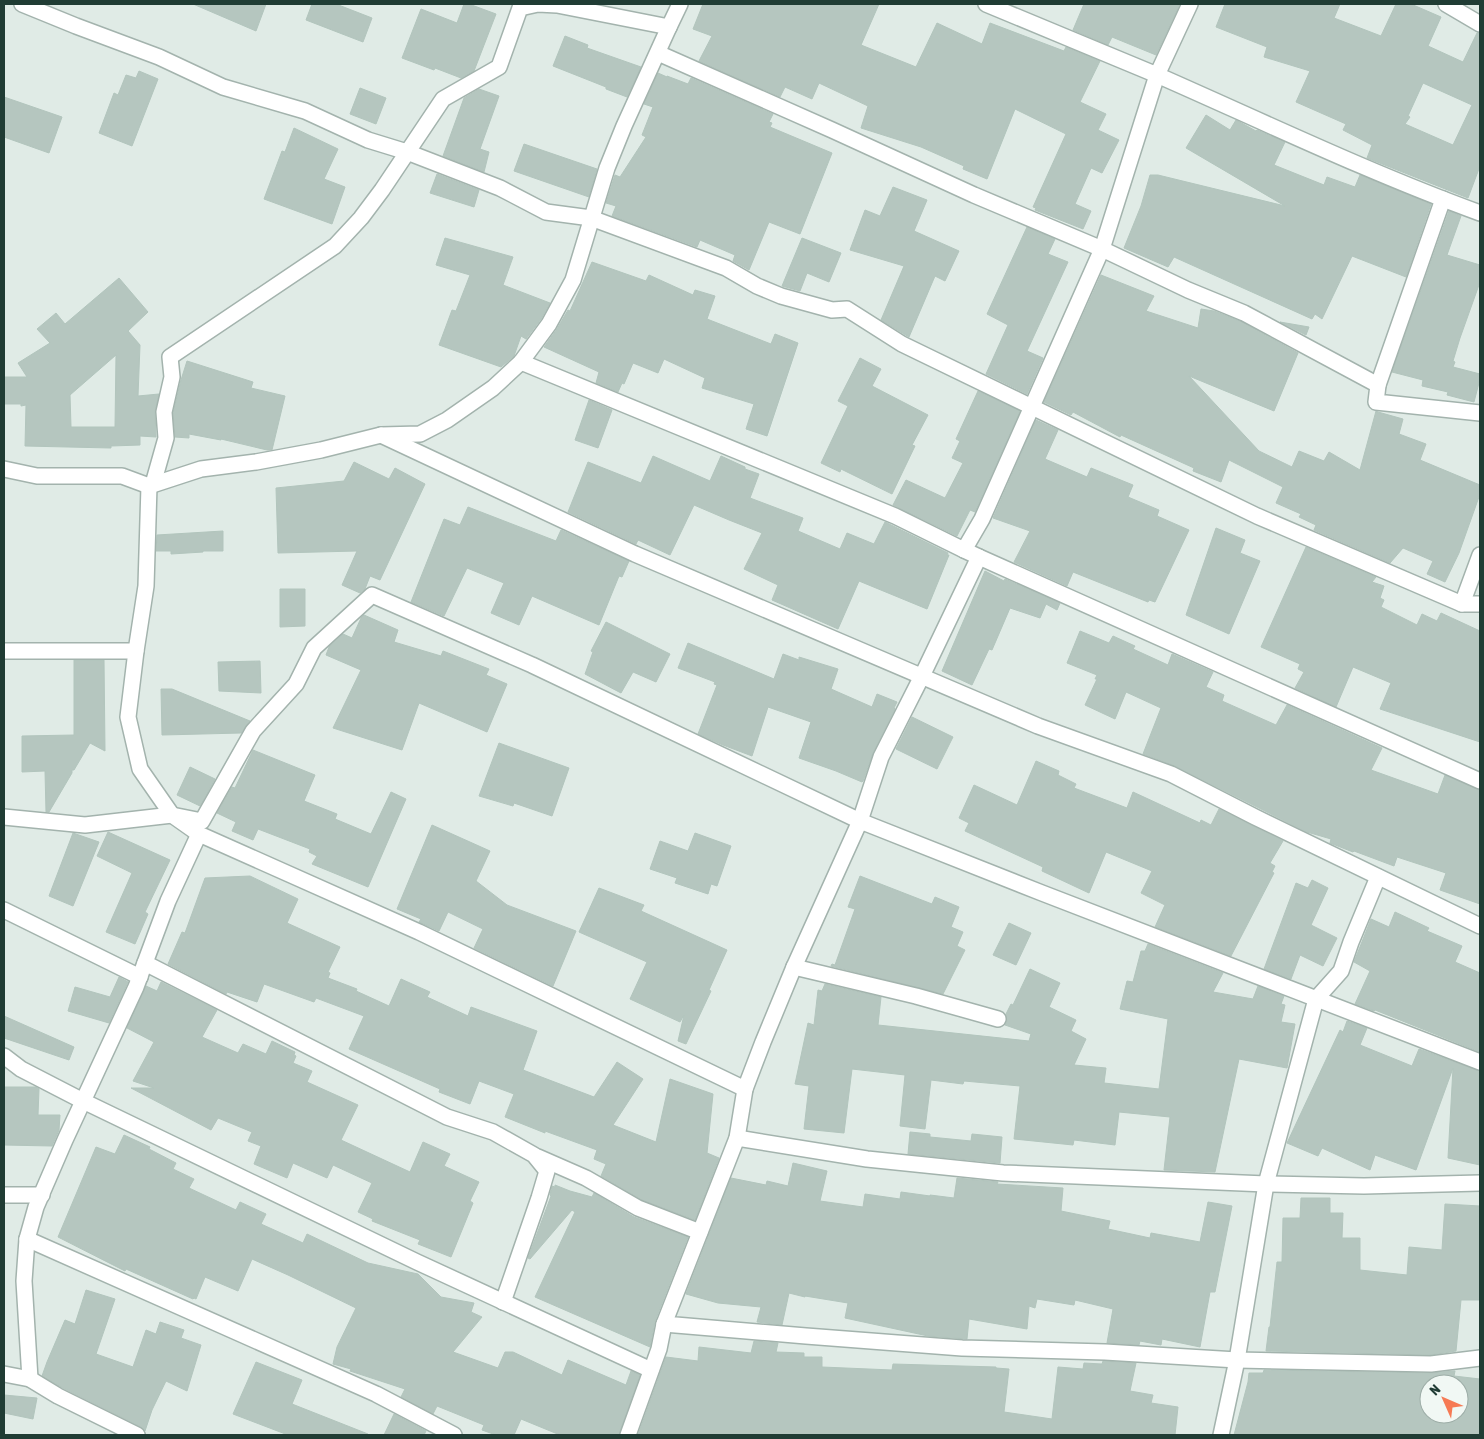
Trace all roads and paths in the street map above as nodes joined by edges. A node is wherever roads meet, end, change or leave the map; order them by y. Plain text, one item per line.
1 (22, 4) edge
2 (680, 4) edge
3 (986, 4) edge
4 (1190, 4) edge
5 (1446, 4) edge
6 (521, 6) edge
7 (1480, 24) edge
8 (669, 28) junction
9 (658, 53) junction
10 (1157, 75) junction
11 (408, 152) junction
12 (1443, 199) junction
13 (1480, 212) edge
14 (591, 218) junction
15 (1102, 249) junction
16 (521, 362) junction
17 (1378, 384) junction
18 (1031, 406) junction
19 (1480, 413) edge
20 (381, 435) junction
21 (4, 469) edge
22 (151, 485) junction
23 (964, 550) junction
24 (1480, 554) edge
25 (979, 557) junction
26 (1462, 604) junction
27 (1480, 604) edge
28 (4, 650) edge
29 (136, 651) junction
30 (922, 676) junction
31 (1480, 781) edge
32 (172, 815) junction
33 (4, 817) edge
34 (860, 821) junction
35 (199, 834) junction
36 (1378, 877) junction
37 (4, 910) edge
38 (1480, 926) edge
39 (794, 967) junction
40 (142, 970) junction
41 (1316, 999) junction
42 (998, 1019) dead end
43 (4, 1056) edge
44 (1480, 1062) edge
45 (745, 1089) junction
46 (83, 1101) junction
47 (737, 1138) junction
48 (534, 1156) junction
49 (1480, 1183) edge
50 (1266, 1184) junction
51 (4, 1195) edge
52 (42, 1195) junction
53 (700, 1232) junction
54 (27, 1239) junction
55 (503, 1302) junction
56 (664, 1324) junction
57 (1480, 1358) edge
58 (1237, 1360) junction
59 (651, 1370) junction
60 (4, 1374) edge
61 (30, 1379) junction
62 (137, 1435) edge
63 (454, 1435) edge
64 (628, 1435) edge
65 (1222, 1435) edge

1 - 11 street
2 - 8 street
3 - 10 street
4 - 10 street
5 - 7 street
6 - 8 street
6 - 11 street
8 - 9 street
9 - 14 street
9 - 15 street
10 - 12 street
10 - 15 street
11 - 14 street
11 - 22 street
12 - 13 street
12 - 17 street
14 - 16 street
14 - 18 street
15 - 17 street
15 - 18 street
16 - 20 street
16 - 23 street
17 - 19 street
18 - 23 street
18 - 26 street
20 - 22 street
20 - 30 street
21 - 22 street
22 - 29 street
23 - 25 street
24 - 26 street
25 - 30 street
25 - 31 street
26 - 27 street
28 - 29 street
29 - 32 street
30 - 34 street
30 - 36 street
32 - 33 street
32 - 34 street
32 - 35 street
34 - 39 street
34 - 41 street
35 - 40 street
35 - 45 street
36 - 38 street
36 - 41 street
37 - 40 street
39 - 42 street
39 - 45 street
40 - 46 street
40 - 48 street
41 - 44 street
41 - 50 street
43 - 46 street
45 - 47 street
46 - 52 street
46 - 55 street
47 - 50 street
47 - 53 street
48 - 53 street
48 - 55 street
49 - 50 street
50 - 58 street
51 - 52 street
52 - 54 street
53 - 56 street
54 - 61 street
54 - 63 street
55 - 59 street
56 - 58 street
56 - 59 street
57 - 58 street
58 - 65 street
59 - 64 street
60 - 61 street
61 - 62 street

